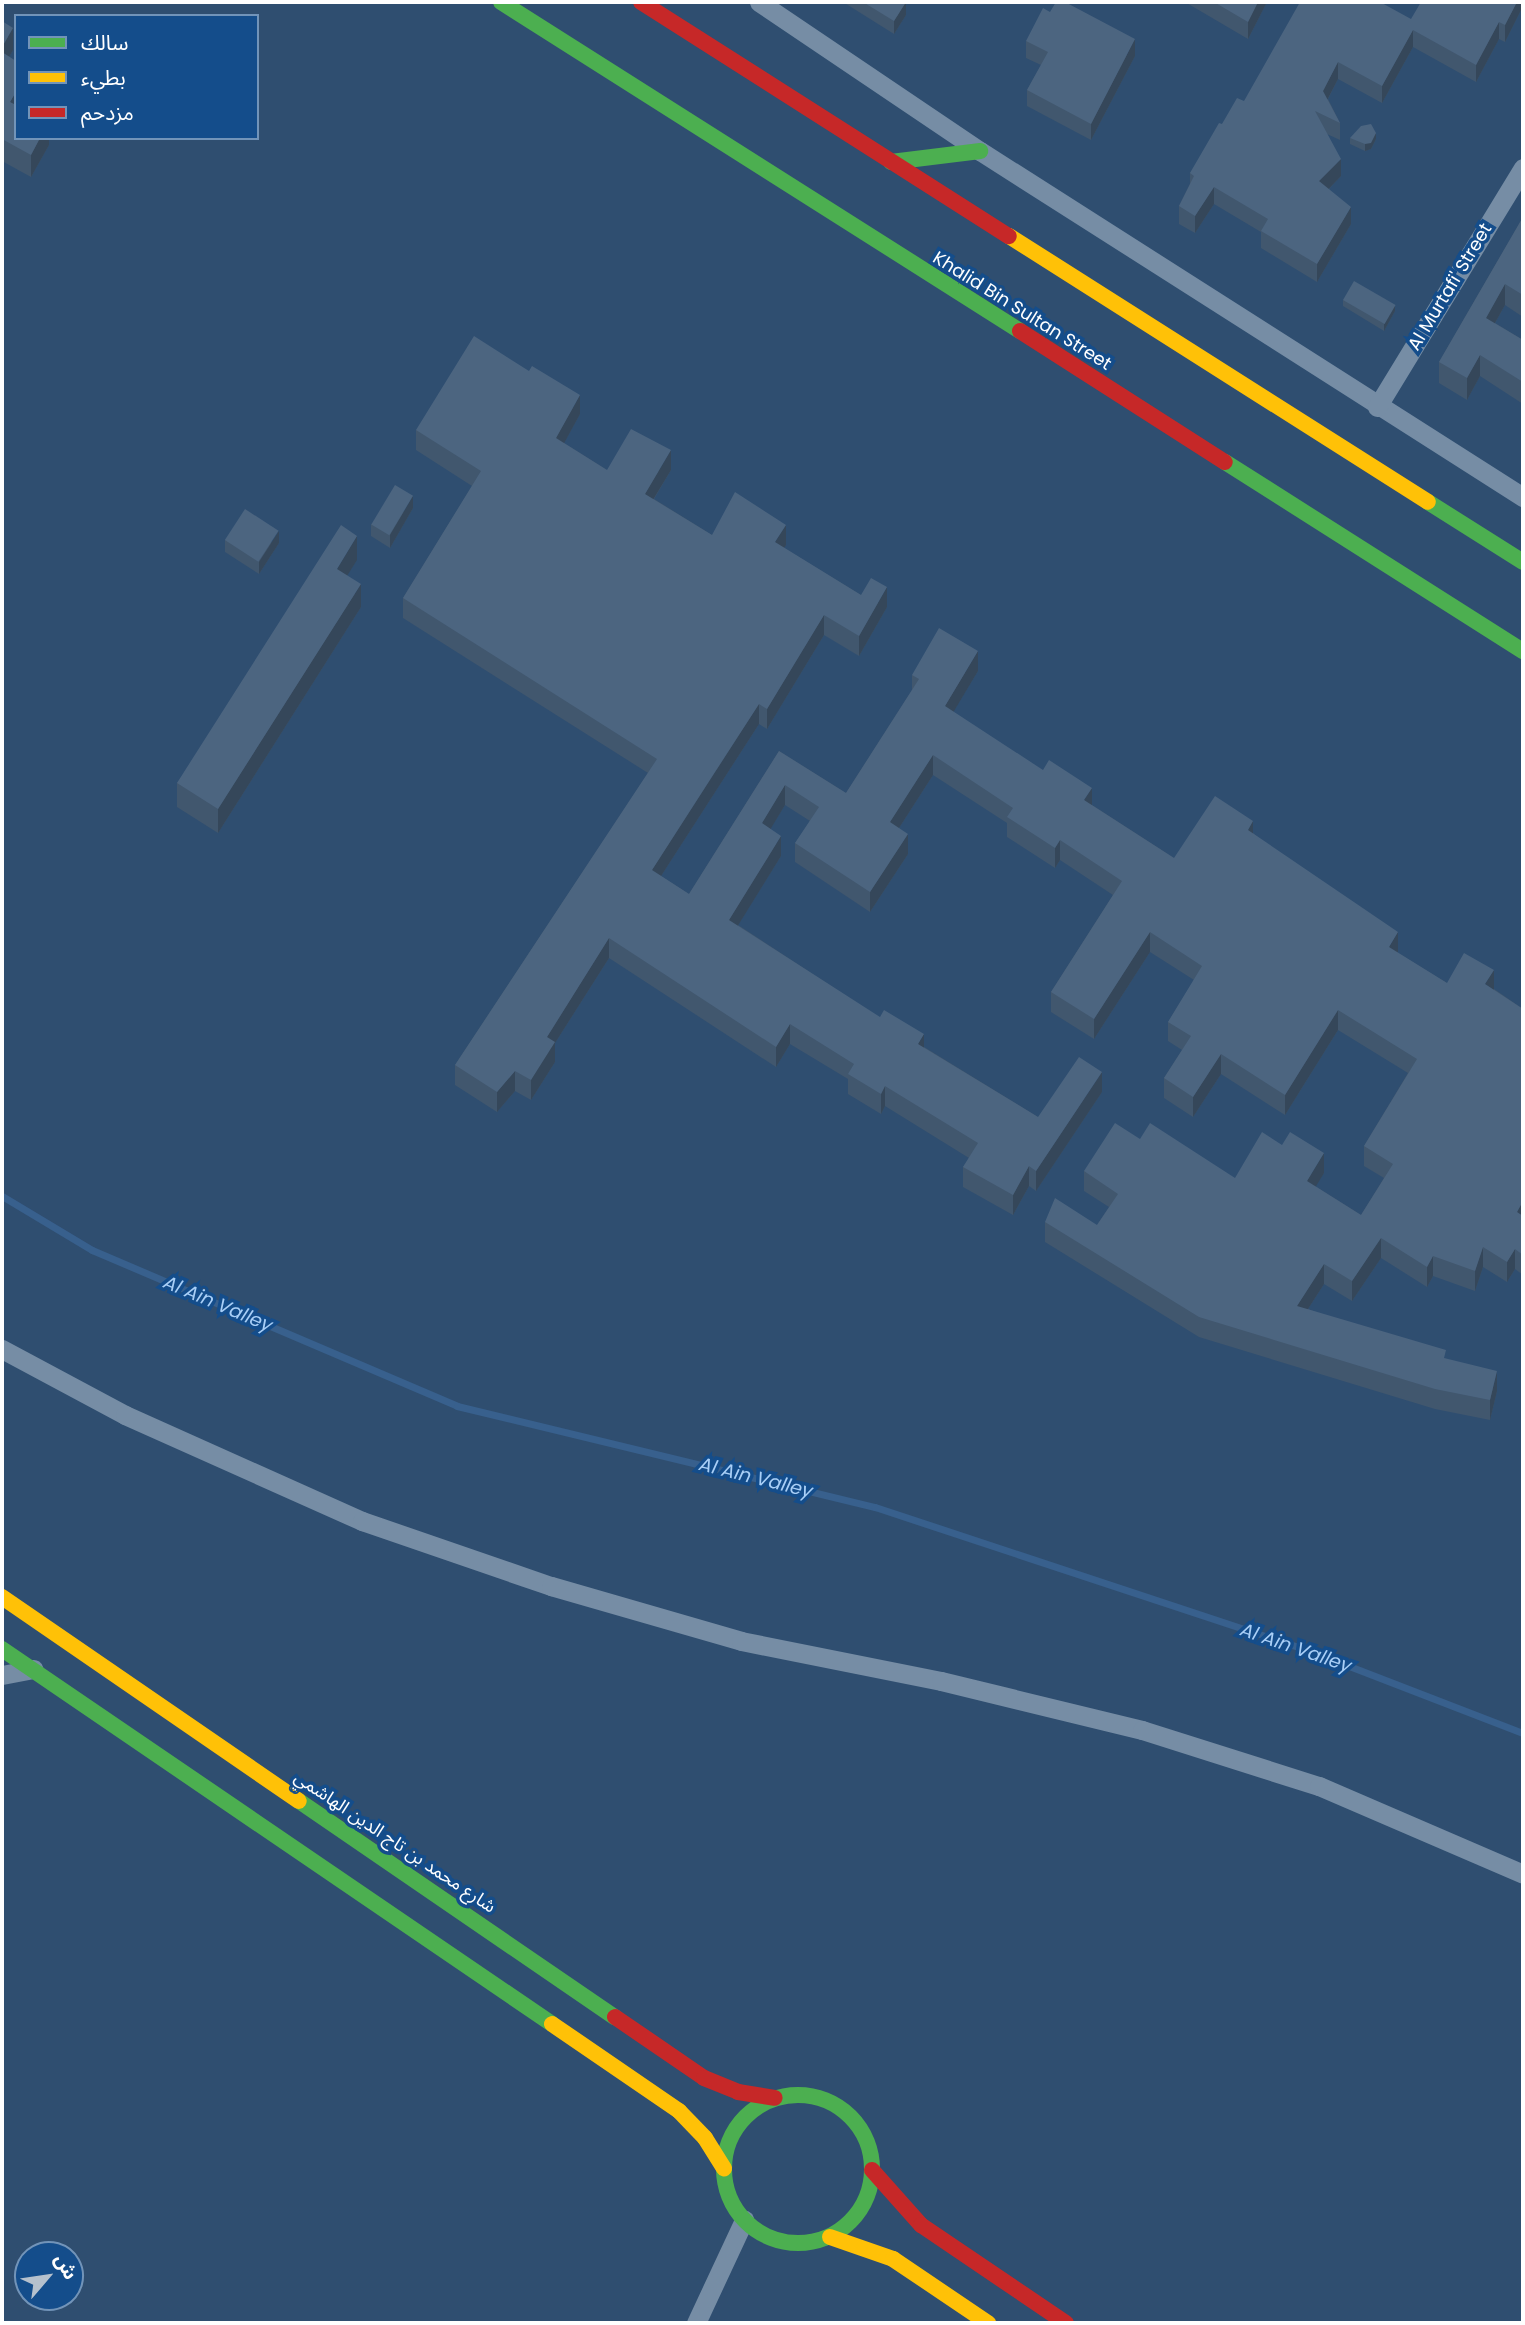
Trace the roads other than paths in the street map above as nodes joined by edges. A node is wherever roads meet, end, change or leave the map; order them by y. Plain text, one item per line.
1 (501, 2) edge
2 (641, 2) edge
3 (759, 2) edge
4 (980, 151) junction
5 (891, 162) junction
6 (1523, 168) edge
7 (1377, 407) junction
8 (1523, 497) edge
9 (1523, 562) edge
10 (1523, 651) edge
11 (2, 1349) edge
12 (2, 1597) edge
13 (2, 1649) edge
14 (33, 1669) junction
15 (2, 1675) edge
16 (1523, 1874) edge
17 (775, 2098) junction
18 (724, 2169) junction
19 (872, 2170) junction
20 (744, 2220) junction
21 (830, 2237) junction
22 (696, 2323) edge
23 (988, 2323) edge
24 (1066, 2323) edge

1 - 10 street, Khalid Bin Sultan Street
2 - 5 street
3 - 4 street
4 - 5 street
4 - 7 street
5 - 9 street
6 - 7 street, Al Murtafi' Street
7 - 8 street
11 - 16 street
12 - 17 street, شارع محمد بن تاج الدين الهاشمي
13 - 14 street
14 - 15 street
14 - 18 street
17 - 18 street
17 - 19 street
18 - 20 street
19 - 21 street
19 - 24 street
20 - 21 street
20 - 22 street
21 - 23 street

